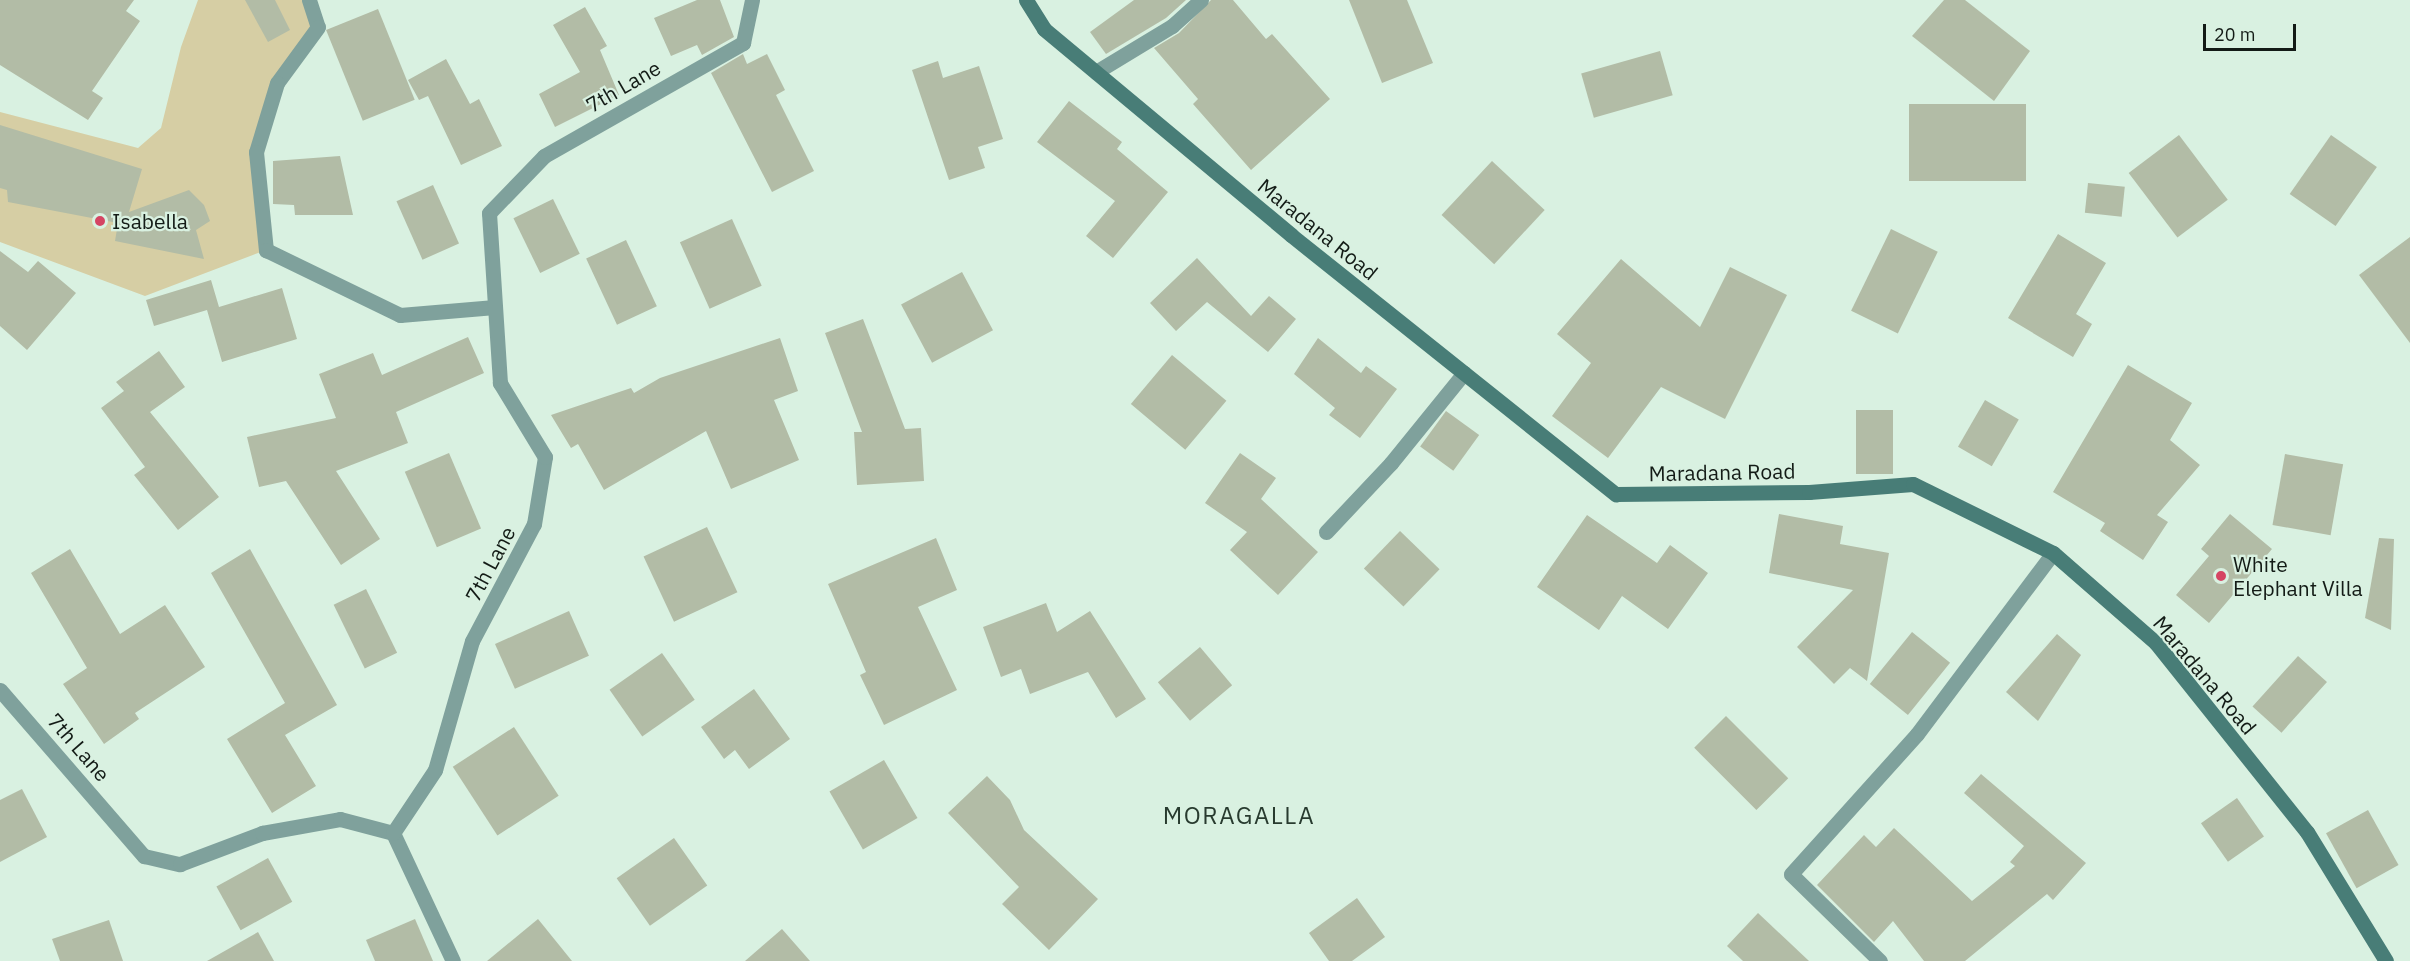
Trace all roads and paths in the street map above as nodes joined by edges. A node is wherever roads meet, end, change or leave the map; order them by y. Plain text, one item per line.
1 (309, 0) edge
2 (752, 0) edge
3 (1026, 0) edge
4 (1201, 0) edge
5 (1096, 72) junction
6 (495, 307) junction
7 (1464, 373) junction
8 (1326, 532) dead end
9 (2053, 553) junction
10 (0, 690) edge
11 (393, 833) junction
12 (453, 961) edge
13 (1880, 961) edge
14 (2386, 961) edge

1 - 6 street
2 - 6 street, 7th Lane
3 - 5 street, Maradana Road
4 - 5 street
5 - 7 street, Maradana Road
6 - 11 street, 7th Lane
7 - 8 street
7 - 9 street, Maradana Road
9 - 13 street
9 - 14 street, Maradana Road
10 - 11 street, 7th Lane
11 - 12 street

